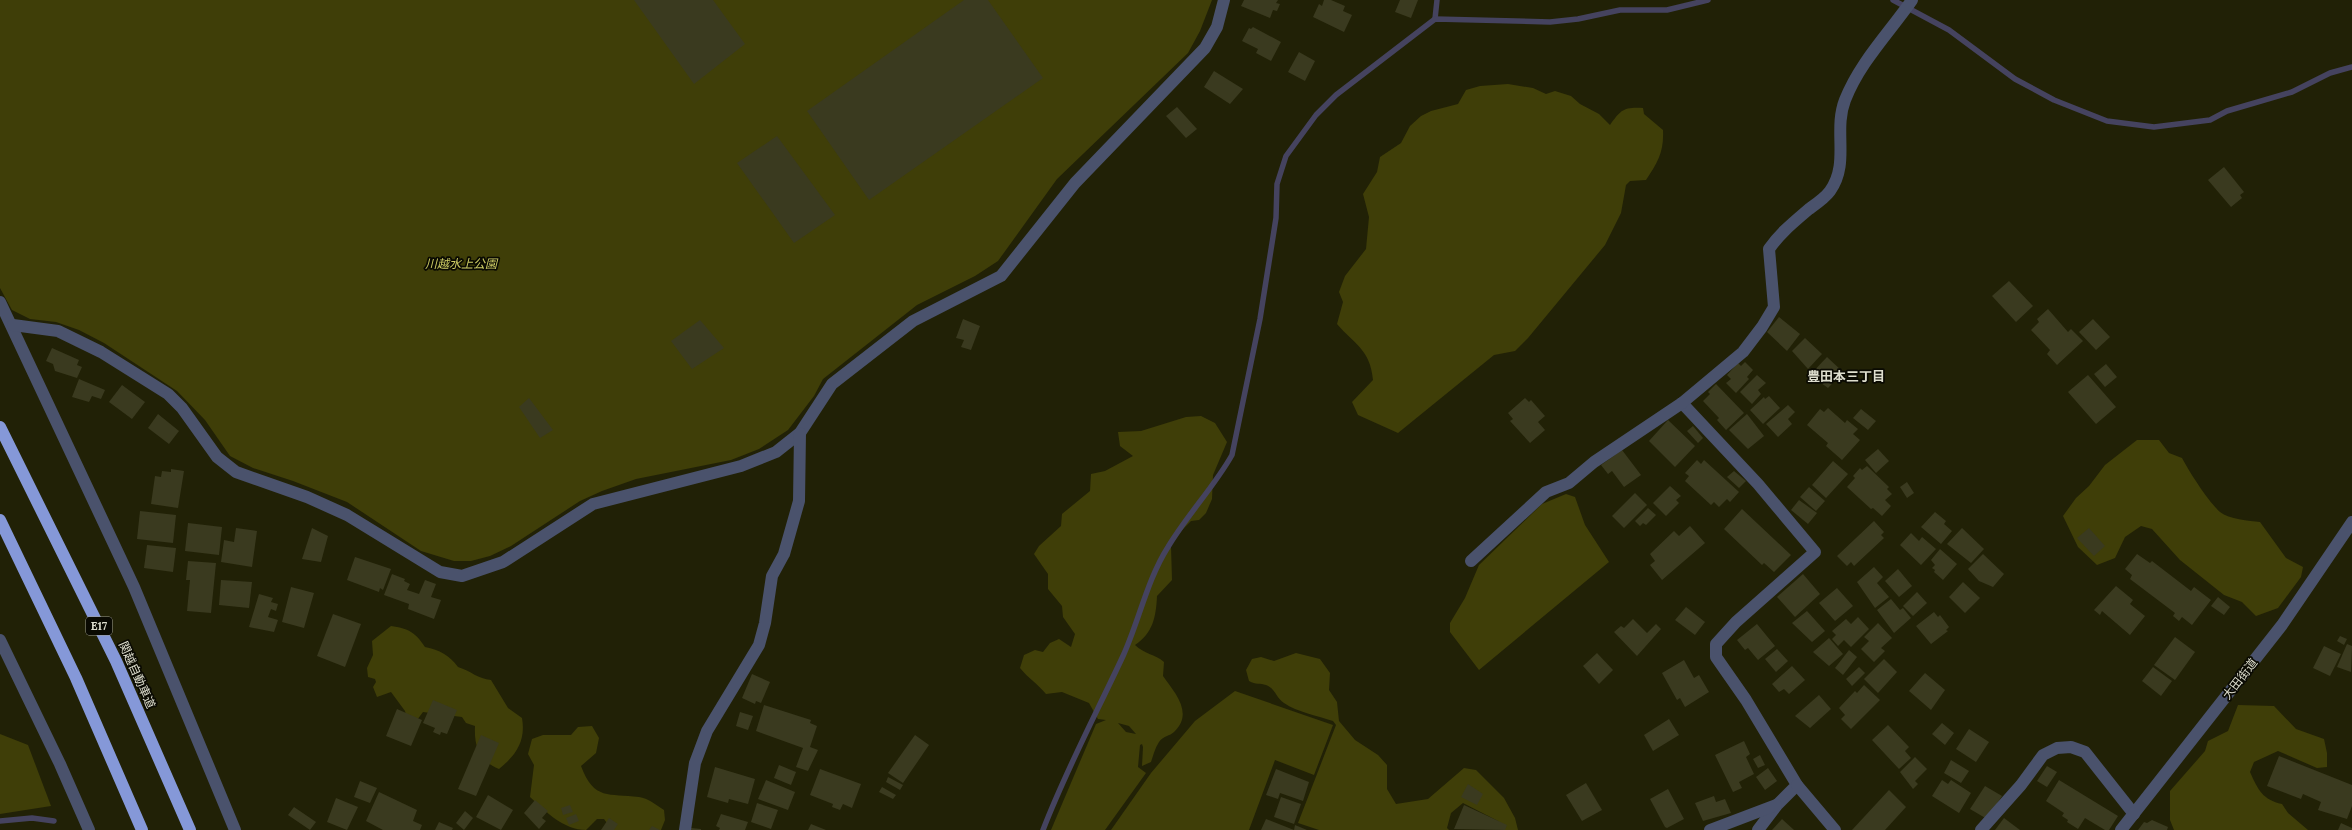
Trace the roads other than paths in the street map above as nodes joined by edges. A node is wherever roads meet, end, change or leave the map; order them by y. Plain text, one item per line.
1 (1224, 0) edge
2 (1912, 0) edge
3 (0, 302) edge
4 (13, 326) junction
5 (1682, 403) junction
6 (0, 427) edge
7 (800, 433) junction
8 (0, 520) edge
9 (2352, 522) edge
10 (1471, 561) dead end
11 (0, 640) edge
12 (1797, 785) junction
13 (1777, 805) junction
14 (2134, 814) junction
15 (89, 830) edge
16 (142, 830) edge
17 (190, 830) edge
18 (235, 830) edge
19 (685, 830) edge
20 (1710, 830) edge
21 (1758, 830) edge
22 (1835, 830) edge
23 (1981, 830) edge
24 (2121, 830) edge

1 - 7 street
2 - 5 street
3 - 4 street
4 - 7 street
4 - 18 street
5 - 10 street
5 - 12 street
6 - 17 highway, 関越自動車道 / E17
7 - 19 street
8 - 16 highway
9 - 14 street, 大田街道
11 - 15 street
12 - 13 street
12 - 22 street
13 - 20 street
13 - 21 street
14 - 23 street
14 - 24 street, 大田街道

